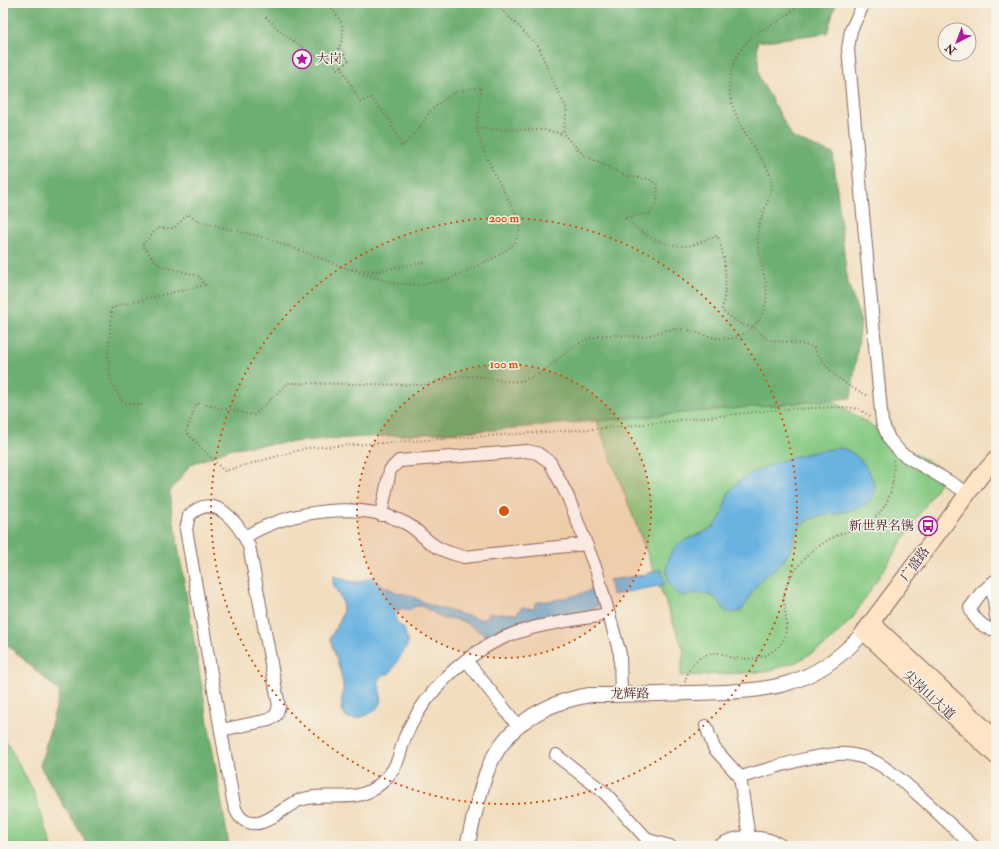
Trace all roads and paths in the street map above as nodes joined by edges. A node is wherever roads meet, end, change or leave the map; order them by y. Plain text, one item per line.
1 (322, 3) edge
2 (495, 3) edge
3 (801, 3) edge
4 (864, 3) edge
5 (266, 17) dead end
6 (339, 48) junction
7 (330, 55) junction
8 (341, 67) junction
9 (477, 129) junction
10 (563, 134) junction
11 (425, 262) dead end
12 (349, 269) junction
13 (753, 328) junction
14 (880, 400) junction
15 (142, 405) dead end
16 (873, 421) dead end
17 (892, 456) dead end
18 (996, 459) edge
19 (968, 493) junction
20 (381, 514) junction
21 (245, 537) junction
22 (586, 544) junction
23 (994, 581) edge
24 (609, 614) junction
25 (996, 617) edge
26 (868, 627) junction
27 (996, 629) edge
28 (466, 660) junction
29 (686, 693) junction
30 (621, 695) junction
31 (518, 726) junction
32 (706, 726) dead end
33 (221, 730) junction
34 (996, 739) edge
35 (556, 755) dead end
36 (996, 756) edge
37 (740, 777) junction
38 (750, 838) junction
39 (645, 843) edge
40 (467, 846) edge
41 (670, 846) edge
42 (719, 846) edge
43 (782, 846) edge
44 (974, 846) edge

1 - 6 path
2 - 10 path
3 - 13 path
4 - 14 street
5 - 7 path
6 - 7 path
6 - 8 path
7 - 8 path
8 - 9 path
9 - 10 path
9 - 12 path
10 - 13 path
11 - 12 path
12 - 15 path
13 - 14 path
13 - 16 path
14 - 19 street
17 - 29 path
18 - 19 main road, 广盛路
19 - 26 main road, 广盛路
20 - 21 street
20 - 22 street
20 - 22 street
21 - 33 street
21 - 33 street
22 - 24 street
23 - 25 street
23 - 27 street
24 - 28 street
24 - 30 street
26 - 29 street, 龙辉路
26 - 34 main road, 尖岗山大道
26 - 36 main road, 尖岗山大道
28 - 31 street
28 - 33 street
29 - 30 street, 龙辉路
30 - 31 street, 龙辉路
31 - 40 street, 龙辉路
32 - 37 street
35 - 39 street
37 - 38 street
37 - 44 street
38 - 42 street
38 - 43 street
39 - 41 street

